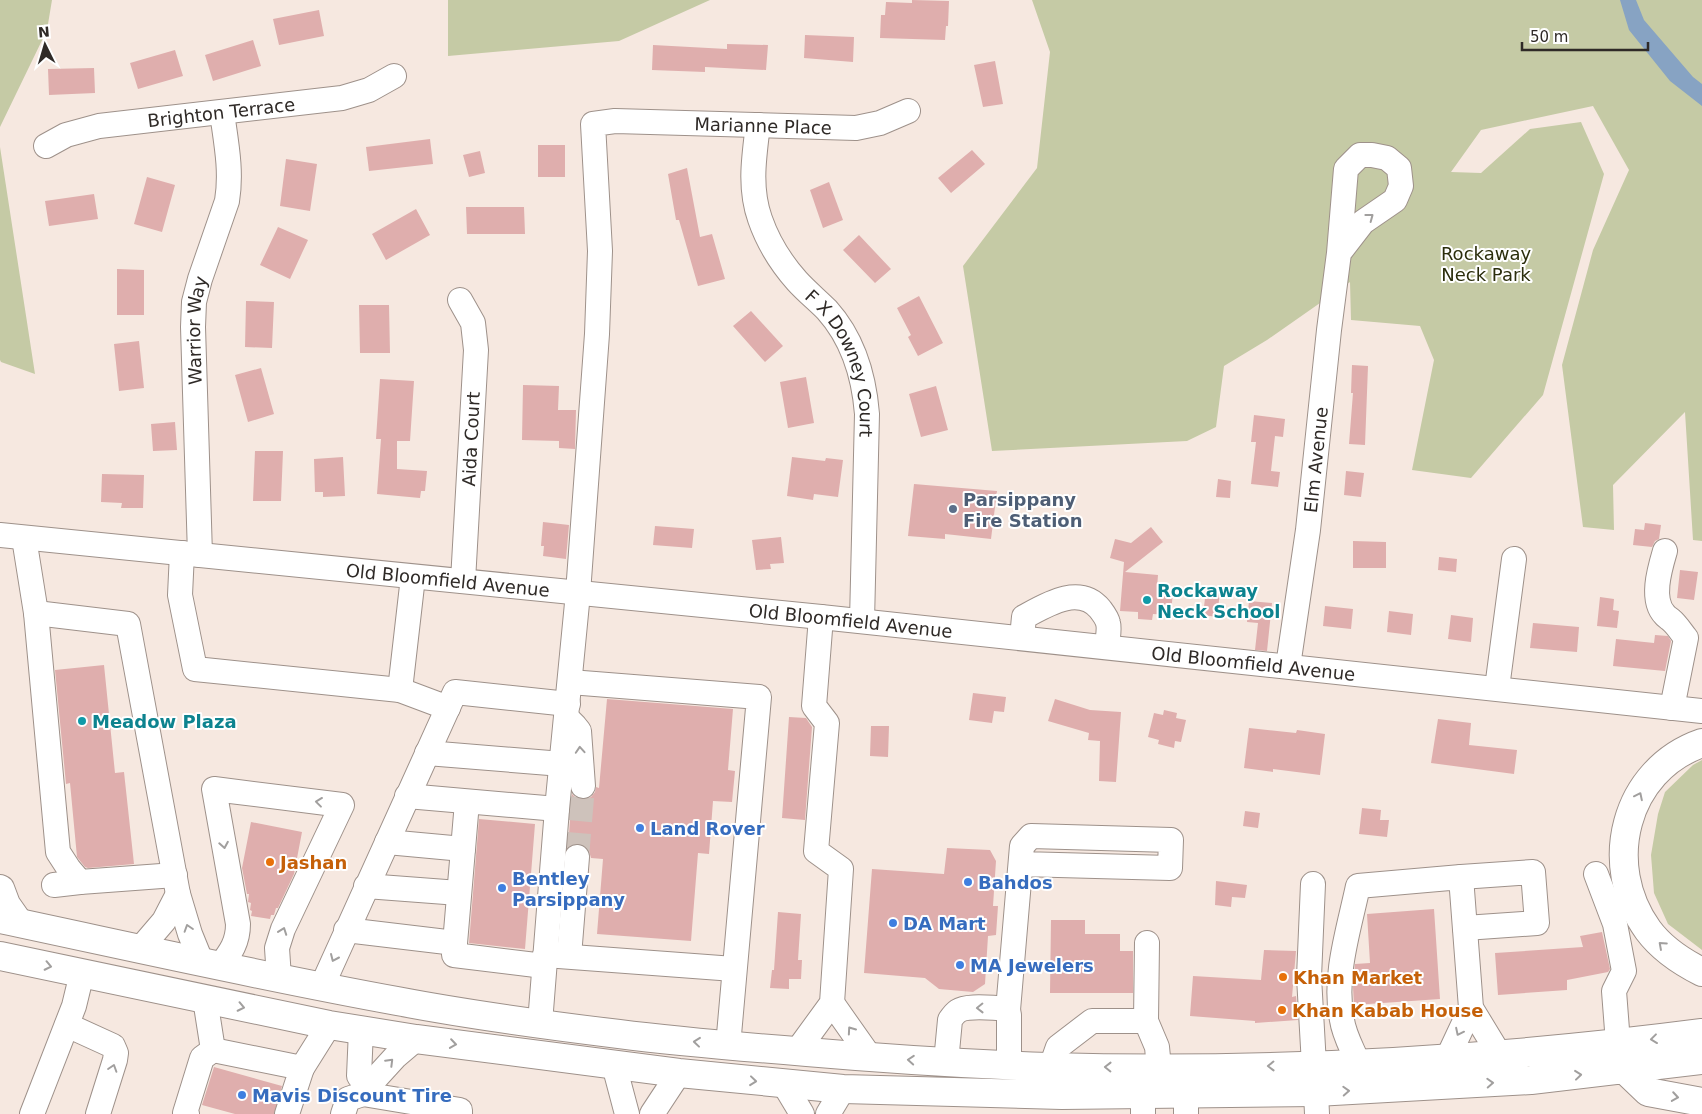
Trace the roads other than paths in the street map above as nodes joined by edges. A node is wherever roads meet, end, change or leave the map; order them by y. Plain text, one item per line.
1 (394, 76) dead end
2 (908, 110) dead end
3 (222, 112) junction
4 (758, 125) junction
5 (46, 146) dead end
6 (1339, 254) dead end
7 (460, 300) dead end
8 (0, 535) edge
9 (24, 538) junction
10 (1665, 551) dead end
11 (191, 554) junction
12 (1514, 559) dead end
13 (413, 577) junction
14 (464, 581) junction
15 (578, 593) junction
16 (36, 613) junction
17 (821, 617) junction
18 (862, 621) junction
19 (1022, 638) junction
20 (1107, 646) junction
21 (1288, 666) junction
22 (1497, 688) junction
23 (400, 690) junction
24 (568, 701) junction
25 (448, 708) junction
26 (1672, 708) junction
27 (1702, 711) edge
28 (1702, 743) edge
29 (427, 753) junction
30 (562, 764) junction
31 (582, 786) tunnel mouth
32 (407, 796) junction
33 (467, 802) junction
34 (557, 809) junction
35 (387, 842) junction
36 (463, 849) junction
37 (577, 857) tunnel mouth
38 (1021, 864) junction
39 (1596, 874) dead end
40 (1461, 877) junction
41 (80, 882) junction
42 (176, 884) junction
43 (1313, 884) dead end
44 (54, 885) dead end
45 (366, 886) junction
46 (0, 887) edge
47 (459, 893) junction
48 (1627, 920) junction
49 (11, 921) edge
50 (1465, 928) junction
51 (346, 930) junction
52 (455, 943) junction
53 (1147, 943) dead end
54 (140, 948) junction
55 (0, 956) edge
56 (569, 956) junction
57 (544, 960) junction
58 (210, 964) junction
59 (734, 969) junction
60 (1702, 972) edge
61 (82, 973) junction
62 (279, 978) junction
63 (322, 986) junction
64 (205, 999) junction
65 (832, 1003) junction
66 (1471, 1008) junction
67 (1008, 1010) junction
68 (1146, 1021) junction
69 (540, 1023) junction
70 (67, 1025) junction
71 (329, 1025) junction
72 (361, 1030) junction
73 (1702, 1033) edge
74 (416, 1039) junction
75 (1618, 1043) junction
76 (728, 1046) junction
77 (213, 1050) junction
78 (797, 1051) junction
79 (1499, 1054) junction
80 (870, 1057) junction
81 (1448, 1057) junction
82 (1702, 1060) edge
83 (946, 1062) junction
84 (1358, 1064) junction
85 (614, 1065) junction
86 (1009, 1065) junction
87 (1314, 1065) junction
88 (1052, 1067) junction
89 (302, 1068) junction
90 (1159, 1068) junction
91 (1625, 1070) junction
92 (679, 1073) junction
93 (784, 1084) junction
94 (364, 1089) junction
95 (843, 1089) junction
96 (1702, 1102) edge
97 (1316, 1103) edge
98 (1143, 1105) edge
99 (1186, 1105) edge
100 (32, 1114) edge
101 (98, 1114) edge
102 (187, 1114) edge
103 (287, 1114) edge
104 (343, 1114) edge
105 (460, 1114) edge
106 (627, 1114) edge
107 (652, 1114) edge
108 (802, 1114) edge
109 (828, 1114) edge

1 - 3 street, Brighton Terrace
2 - 4 street, Marianne Place
3 - 5 street, Brighton Terrace
3 - 11 street, Warrior Way
4 - 15 street, Marianne Place
4 - 18 street, F X Downey Court
6 - 21 street, Elm Avenue
7 - 14 street, Aida Court
8 - 9 street, Old Bloomfield Avenue
9 - 11 street, Old Bloomfield Avenue
9 - 16 street
10 - 26 street
11 - 13 street, Old Bloomfield Avenue
11 - 23 street, Warrior Way
12 - 22 street
13 - 14 street, Old Bloomfield Avenue
13 - 23 street
14 - 15 street, Old Bloomfield Avenue
15 - 17 street, Old Bloomfield Avenue
15 - 24 street
16 - 41 street
16 - 42 street
17 - 18 street, Old Bloomfield Avenue
17 - 65 street
18 - 19 street, Old Bloomfield Avenue
19 - 20 street, Old Bloomfield Avenue
19 - 20 street
20 - 21 street, Old Bloomfield Avenue
21 - 22 street, Old Bloomfield Avenue
22 - 26 street, Old Bloomfield Avenue
23 - 25 street
24 - 25 street
24 - 30 street
31 -> 24 street
24 - 59 street
25 - 29 street
26 - 27 street, Old Bloomfield Avenue
48 -> 28 highway
29 - 30 street
29 - 32 street
30 - 34 street
32 - 33 street
32 - 35 street
33 - 34 street
33 - 36 street
34 - 57 street
35 - 36 street
35 - 45 street
36 - 47 street
37 - 56 street
38 - 38 street
38 - 67 street
39 - 48 street
40 - 50 street
40 - 50 street
40 - 84 street
41 - 42 street
41 - 44 street
42 - 54 street
58 -> 42 street
43 - 87 street
45 - 47 street
45 - 51 street
46 - 49 street
47 - 52 street
60 -> 48 highway
48 - 75 street
49 - 54 highway
50 - 66 street
51 - 52 street
51 -> 63 street
52 - 57 street
53 - 68 street
54 - 58 highway
55 -> 61 highway
56 - 57 street
56 - 59 street
57 - 69 street
58 - 62 highway
62 -> 58 street
59 - 76 street
61 - 64 highway
61 - 70 street
62 - 63 highway
63 - 69 highway
64 -> 71 highway
64 - 77 street
65 - 78 street
80 -> 65 street
66 - 79 street
66 -> 81 street
67 -> 83 street
67 - 86 street
68 - 88 street
68 - 90 street
76 -> 69 highway
70 - 100 street
101 -> 70 street
71 - 72 highway
71 - 89 street
72 - 74 highway
72 - 94 street
73 -> 75 highway
74 -> 85 highway
94 -> 74 street
75 - 79 highway
76 - 78 highway
77 - 89 street
77 - 102 street
78 - 80 highway
79 - 81 highway
83 -> 80 highway
81 - 84 highway
82 - 91 highway
83 - 86 highway
84 - 87 highway
85 - 92 highway
85 - 106 street
86 - 88 highway
87 -> 90 highway
90 -> 88 highway
89 - 103 street
91 -> 96 highway
97 -> 91 highway
92 -> 93 highway
92 - 107 street
93 - 95 highway
93 - 108 street
94 - 104 street
94 - 105 street
95 - 98 highway
95 - 109 street
97 - 99 highway
98 - 99 highway

